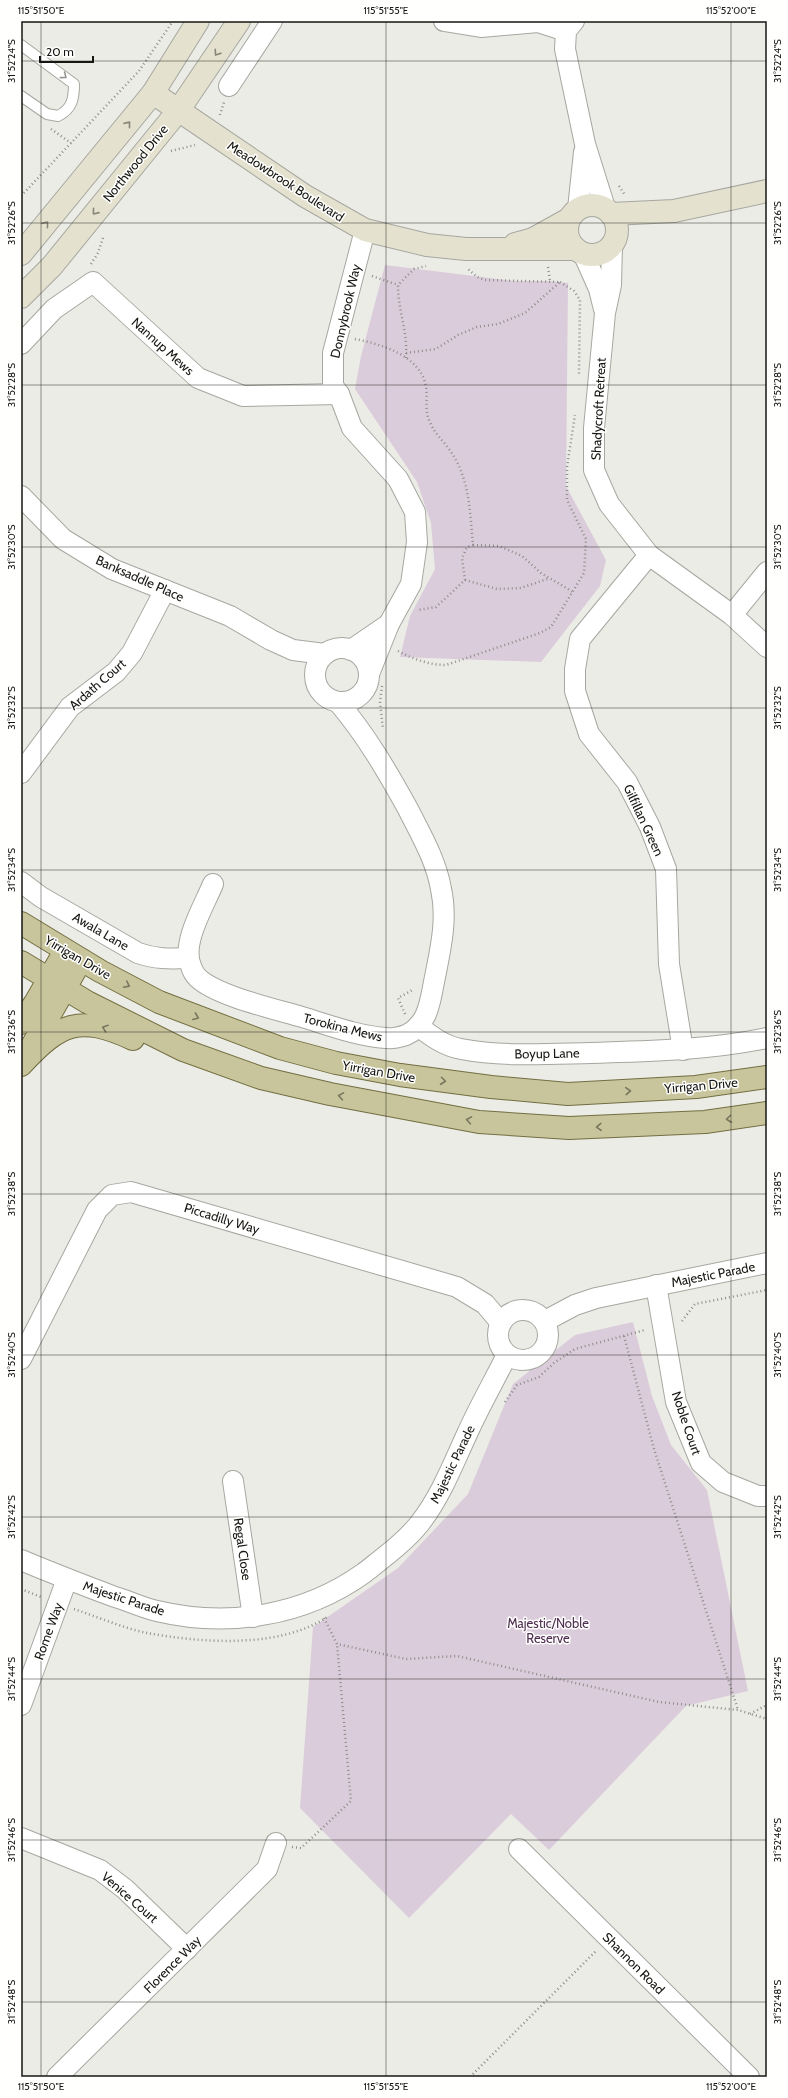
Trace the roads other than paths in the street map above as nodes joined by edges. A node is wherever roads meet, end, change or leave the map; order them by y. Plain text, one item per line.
1 (198, 21) edge
2 (239, 21) edge
3 (272, 21) edge
4 (444, 21) edge
5 (570, 26) edge
6 (21, 45) edge
7 (229, 86) dead end
8 (153, 93) junction
9 (21, 96) edge
10 (178, 111) junction
11 (585, 144) junction
12 (767, 191) edge
13 (608, 211) junction
14 (674, 211) junction
15 (574, 214) junction
16 (365, 230) junction
17 (614, 242) junction
18 (500, 249) junction
19 (579, 251) junction
20 (21, 254) edge
21 (21, 297) edge
22 (605, 313) junction
23 (21, 344) edge
24 (339, 394) junction
25 (21, 496) edge
26 (649, 555) junction
27 (767, 572) edge
28 (165, 590) junction
29 (732, 615) junction
30 (389, 624) junction
31 (271, 640) junction
32 (767, 647) edge
33 (351, 650) junction
34 (325, 654) junction
35 (316, 680) junction
36 (372, 682) junction
37 (338, 702) junction
38 (375, 751) junction
39 (21, 774) edge
40 (21, 882) edge
41 (213, 884) dead end
42 (21, 923) edge
43 (73, 956) junction
44 (188, 958) junction
45 (21, 962) edge
46 (57, 984) junction
47 (21, 1023) edge
48 (415, 1028) junction
49 (767, 1038) edge
50 (683, 1050) junction
51 (21, 1064) edge
52 (767, 1077) edge
53 (261, 1078) junction
54 (767, 1113) edge
55 (767, 1263) edge
56 (656, 1285) junction
57 (544, 1321) junction
58 (501, 1323) junction
59 (507, 1355) junction
60 (21, 1359) edge
61 (233, 1481) dead end
62 (767, 1496) edge
63 (21, 1560) edge
64 (67, 1580) junction
65 (253, 1617) junction
66 (21, 1705) edge
67 (21, 1838) edge
68 (276, 1843) road end
69 (519, 1849) dead end
70 (187, 1949) junction
71 (57, 2077) edge
72 (749, 2077) edge

1 - 8 street
2 -> 10 street, Northwood Drive
3 - 7 street
4 - 5 street
5 - 11 street
6 -> 9 lane
8 - 10 street, Meadowbrook Boulevard
20 -> 8 street
10 - 16 street, Meadowbrook Boulevard
10 -> 21 street, Northwood Drive
11 - 13 street
11 - 15 street
12 - 14 street, Meadowbrook Boulevard
13 - 14 street, Meadowbrook Boulevard
13 - 15 street, Meadowbrook Boulevard
13 - 17 street
14 - 17 street, Meadowbrook Boulevard
15 - 18 street, Meadowbrook Boulevard
15 - 19 street
16 - 18 street, Meadowbrook Boulevard
16 - 24 street, Donnybrook Way
17 - 19 street, Meadowbrook Boulevard
17 - 22 street, Shadycroft Retreat
18 - 19 street, Meadowbrook Boulevard
19 - 22 street, Shadycroft Retreat
22 - 26 street, Shadycroft Retreat
23 - 24 street, Nannup Mews
24 - 30 street, Donnybrook Way
25 - 28 street, Banksaddle Place
26 - 29 street, Shadycroft Retreat
26 - 50 street, Gilfillan Green
27 - 29 street
28 - 31 street, Banksaddle Place
28 - 39 street, Ardath Court
29 - 32 street, Shadycroft Retreat
30 - 33 street, Donnybrook Way
30 - 36 street, Donnybrook Way
31 - 34 street, Banksaddle Place
31 - 35 street, Banksaddle Place
33 - 34 street
33 - 36 street
34 - 35 street
35 - 37 street
36 - 37 street
36 - 38 street
37 - 38 street
38 - 48 street
40 - 44 street, Awala Lane
41 - 44 street
42 - 43 main road, Yirrigan Drive
43 - 46 main road
43 -> 52 main road, Yirrigan Drive
44 - 48 street, Torokina Mews
45 - 46 main road
46 - 47 main road
46 - 51 main road
46 - 53 main road
48 - 50 street, Boyup Lane
49 - 50 street, Boyup Lane
53 -> 51 main road
54 -> 53 main road
55 - 56 street, Majestic Parade
56 - 57 street, Majestic Parade
56 - 62 street, Noble Court
57 - 58 street
57 - 59 street
58 - 59 street
58 - 60 street, Piccadilly Way
59 - 65 street, Majestic Parade
61 - 65 street, Regal Close
63 - 64 street, Majestic Parade
64 - 65 street, Majestic Parade
64 - 66 street, Rome Way
67 - 70 street, Venice Court
68 - 70 street, Florence Way
69 - 72 street, Shannon Road
70 - 71 street, Florence Way

